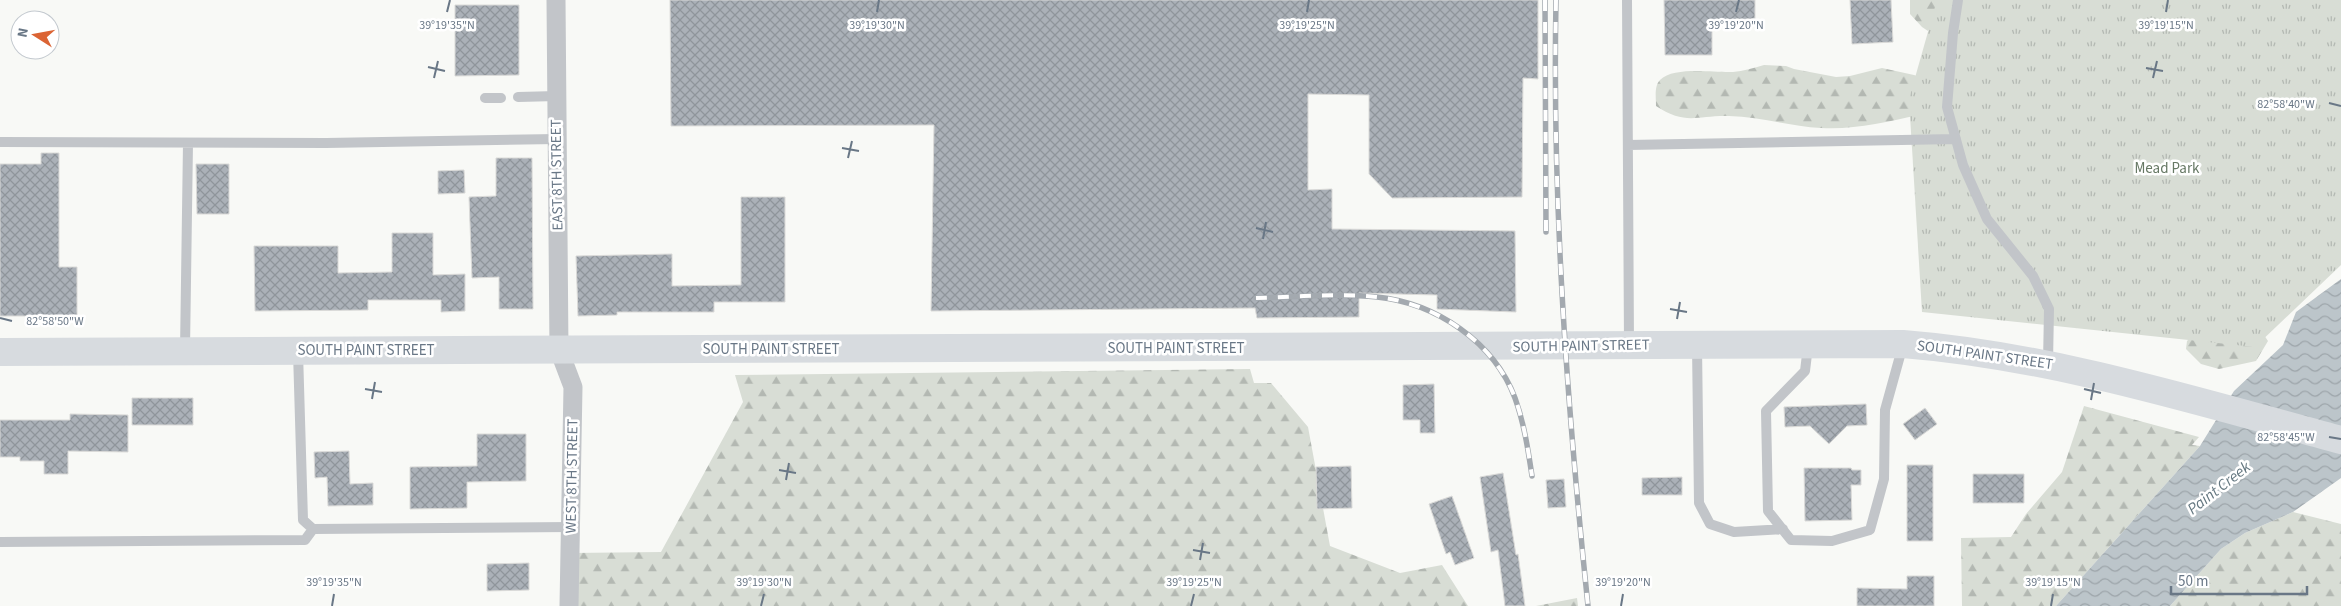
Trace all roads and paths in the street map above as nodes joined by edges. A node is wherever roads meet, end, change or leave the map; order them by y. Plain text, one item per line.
1 (556, 0) edge
2 (1627, 0) edge
3 (1958, 0) edge
4 (556, 96) junction
5 (518, 97) dead end
6 (485, 98) dead end
7 (501, 98) dead end
8 (1956, 138) junction
9 (557, 139) junction
10 (0, 142) edge
11 (188, 143) junction
12 (1628, 145) junction
13 (1808, 343) junction
14 (1903, 344) junction
15 (1697, 345) junction
16 (1629, 346) junction
17 (298, 350) junction
18 (559, 350) junction
19 (185, 351) junction
20 (0, 352) edge
21 (2048, 363) junction
22 (2341, 440) edge
23 (571, 527) junction
24 (1782, 529) junction
25 (313, 530) junction
26 (0, 542) edge
27 (569, 606) edge

1 - 4 street, EAST 8TH STREET
2 - 12 lane
3 - 8 lane
4 - 5 lane
4 - 9 street, EAST 8TH STREET
6 - 7 lane
8 - 12 lane
8 - 21 lane
9 - 11 lane
9 - 18 street, EAST 8TH STREET
10 - 11 lane
11 - 19 lane
12 - 16 lane
13 - 14 main road, SOUTH PAINT STREET
13 - 15 main road, SOUTH PAINT STREET
13 - 24 lane
14 - 21 main road, SOUTH PAINT STREET
14 - 24 lane
15 - 16 main road, SOUTH PAINT STREET
15 - 24 lane
16 - 18 main road, SOUTH PAINT STREET
17 - 18 main road, SOUTH PAINT STREET
17 - 19 main road, SOUTH PAINT STREET
17 - 25 lane
18 - 23 street, WEST 8TH STREET
19 - 20 main road, SOUTH PAINT STREET
21 - 22 main road, SOUTH PAINT STREET
23 - 25 lane
23 - 27 street, WEST 8TH STREET
25 - 26 lane

